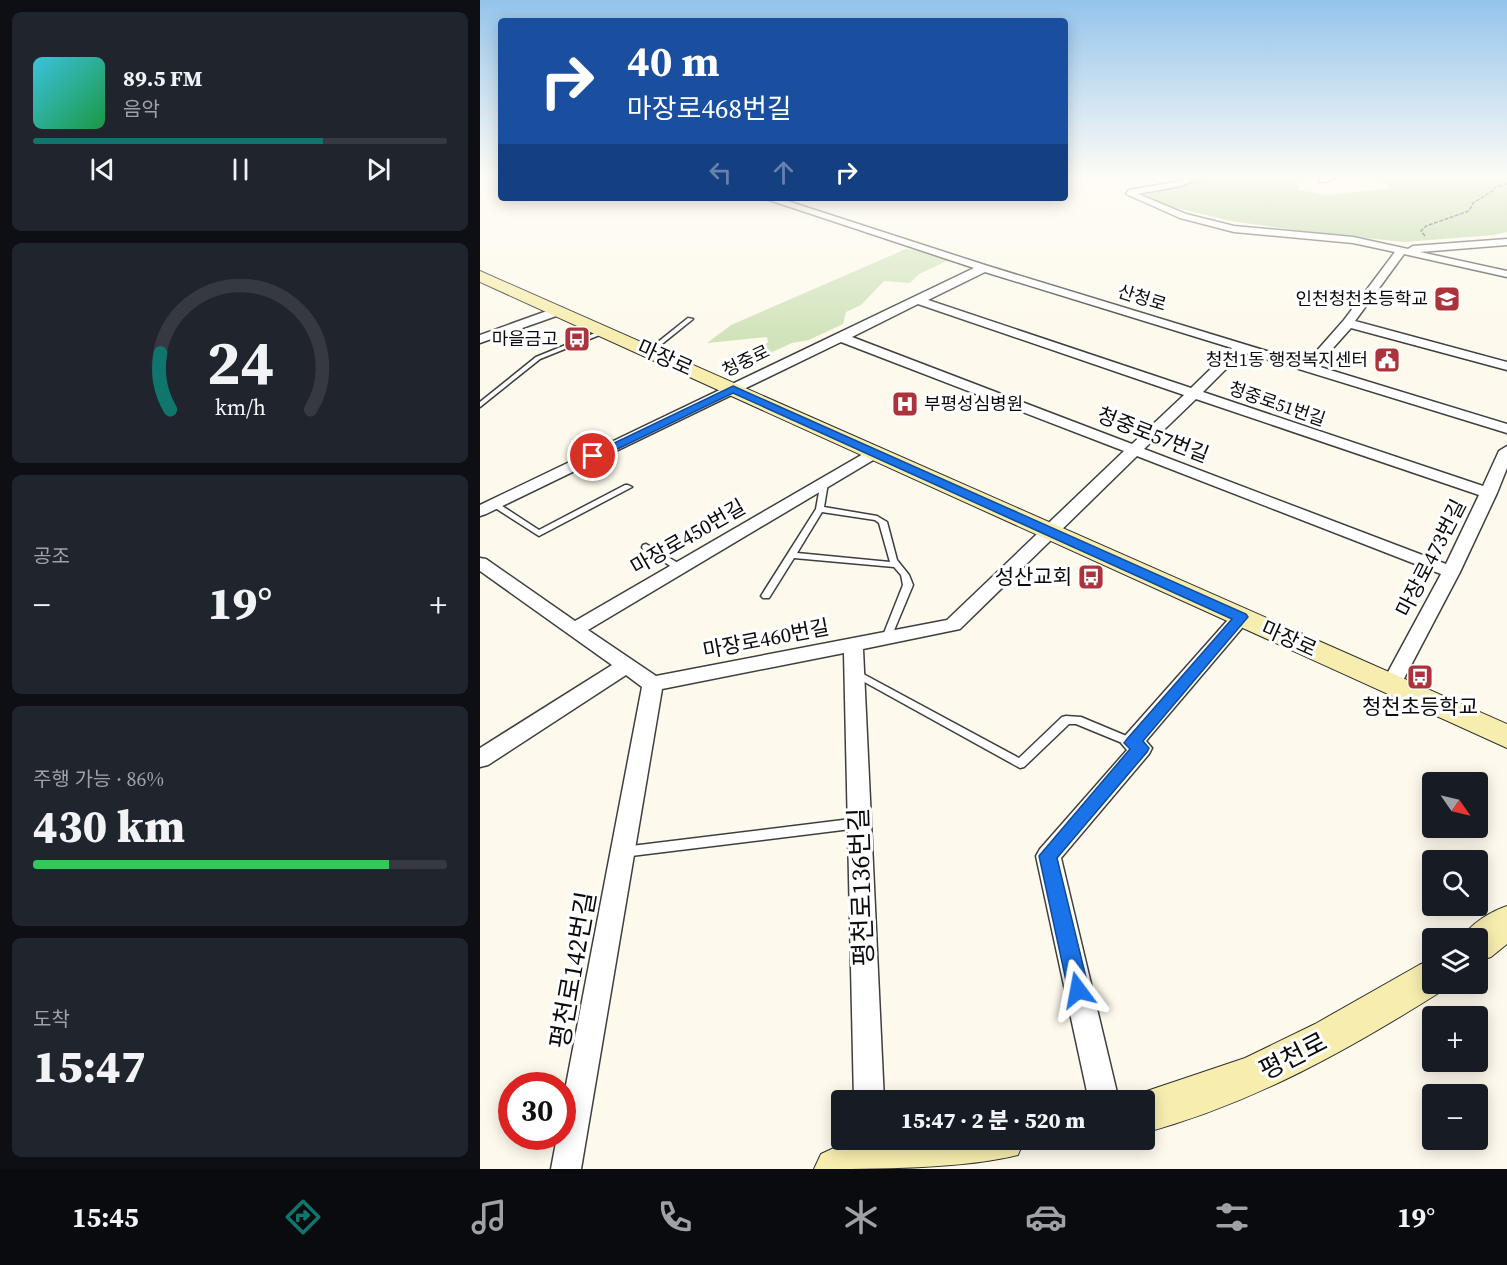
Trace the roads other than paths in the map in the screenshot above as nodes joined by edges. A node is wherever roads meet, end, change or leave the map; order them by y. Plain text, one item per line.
1 (865, 230) edge
2 (1241, 230) edge
3 (1507, 242) edge
4 (1401, 251) junction
5 (984, 268) junction
6 (1507, 274) edge
7 (480, 276) edge
8 (918, 300) junction
9 (558, 311) junction
10 (690, 319) dead end
11 (1348, 323) junction
12 (605, 332) junction
13 (841, 337) junction
14 (480, 339) edge
15 (1241, 347) junction
16 (650, 351) junction
17 (1507, 366) edge
18 (1308, 368) junction
19 (733, 389) junction
20 (1192, 394) junction
21 (480, 398) edge
22 (489, 399) junction
23 (480, 405) edge
24 (1507, 429) edge
25 (1134, 450) junction
26 (1507, 451) edge
27 (876, 453) junction
28 (824, 483) junction
29 (628, 487) dead end
30 (1489, 493) junction
31 (487, 508) edge
32 (820, 509) junction
33 (1049, 531) junction
34 (646, 547) dead end
35 (791, 555) junction
36 (480, 563) edge
37 (897, 565) junction
38 (680, 568) junction
39 (1451, 572) junction
40 (766, 596) dead end
41 (1241, 617) junction
42 (575, 629) junction
43 (887, 638) junction
44 (853, 645) junction
45 (626, 665) junction
46 (854, 672) junction
47 (653, 684) junction
48 (1391, 685) junction
49 (1507, 737) edge
50 (1132, 743) junction
51 (480, 759) edge
52 (859, 823) junction
53 (623, 852) junction
54 (1507, 922) edge
55 (1488, 937) edge
56 (1422, 983) edge
57 (868, 1090) edge
58 (1101, 1090) edge
59 (1155, 1110) edge
60 (923, 1150) edge
61 (859, 1158) edge
62 (566, 1169) edge

1 - 5 street, 산청로
2 - 4 street
3 - 4 street
4 - 6 street
4 - 11 street
5 - 8 street, 청중로
5 - 15 street, 산청로
7 - 9 main road, 마장로
8 - 13 street, 청중로
8 - 20 street, 청중로51번길
9 - 12 main road, 마장로
9 - 14 street
10 - 16 lane
11 - 17 street
11 - 18 street
12 - 16 main road, 마장로
12 - 22 lane
13 - 19 street, 청중로
13 - 25 street, 청중로57번길
15 - 18 street, 산청로
15 - 20 street, 마장로460번길
16 - 19 main road, 마장로
18 - 24 street, 산청로
19 - 27 main road, 마장로
19 - 31 street, 청중로
20 - 25 street, 마장로460번길
20 - 30 street, 청중로51번길
21 - 22 lane
22 - 23 lane
25 - 33 street, 마장로460번길
25 - 39 street, 청중로57번길
26 - 30 street, 마장로473번길
27 - 28 street, 마장로450번길
27 - 33 main road, 마장로
28 - 32 lane
28 - 38 street, 마장로450번길
29 - 31 lane, 청중로
30 - 39 street, 마장로473번길
32 - 35 lane
32 - 37 lane
33 - 41 main road, 마장로
33 - 43 street, 마장로460번길
34 - 38 lane
35 - 37 lane
35 - 40 lane
36 - 42 street
37 - 43 lane
38 - 42 street, 마장로450번길
39 - 48 street, 마장로473번길
41 - 48 main road, 마장로
41 - 50 street
42 - 45 street
43 - 44 street, 마장로460번길
44 - 46 street, 평천로136번길
44 - 47 street, 마장로460번길
45 - 47 street
45 - 51 street
46 - 50 lane
46 - 52 street, 평천로136번길
47 - 53 street, 평천로142번길
48 - 49 main road, 마장로
50 - 58 street
52 - 53 lane
52 - 57 street, 평천로136번길
53 - 62 street, 평천로142번길
54 - 55 main road
56 - 59 main road, 평천로
60 - 61 main road

